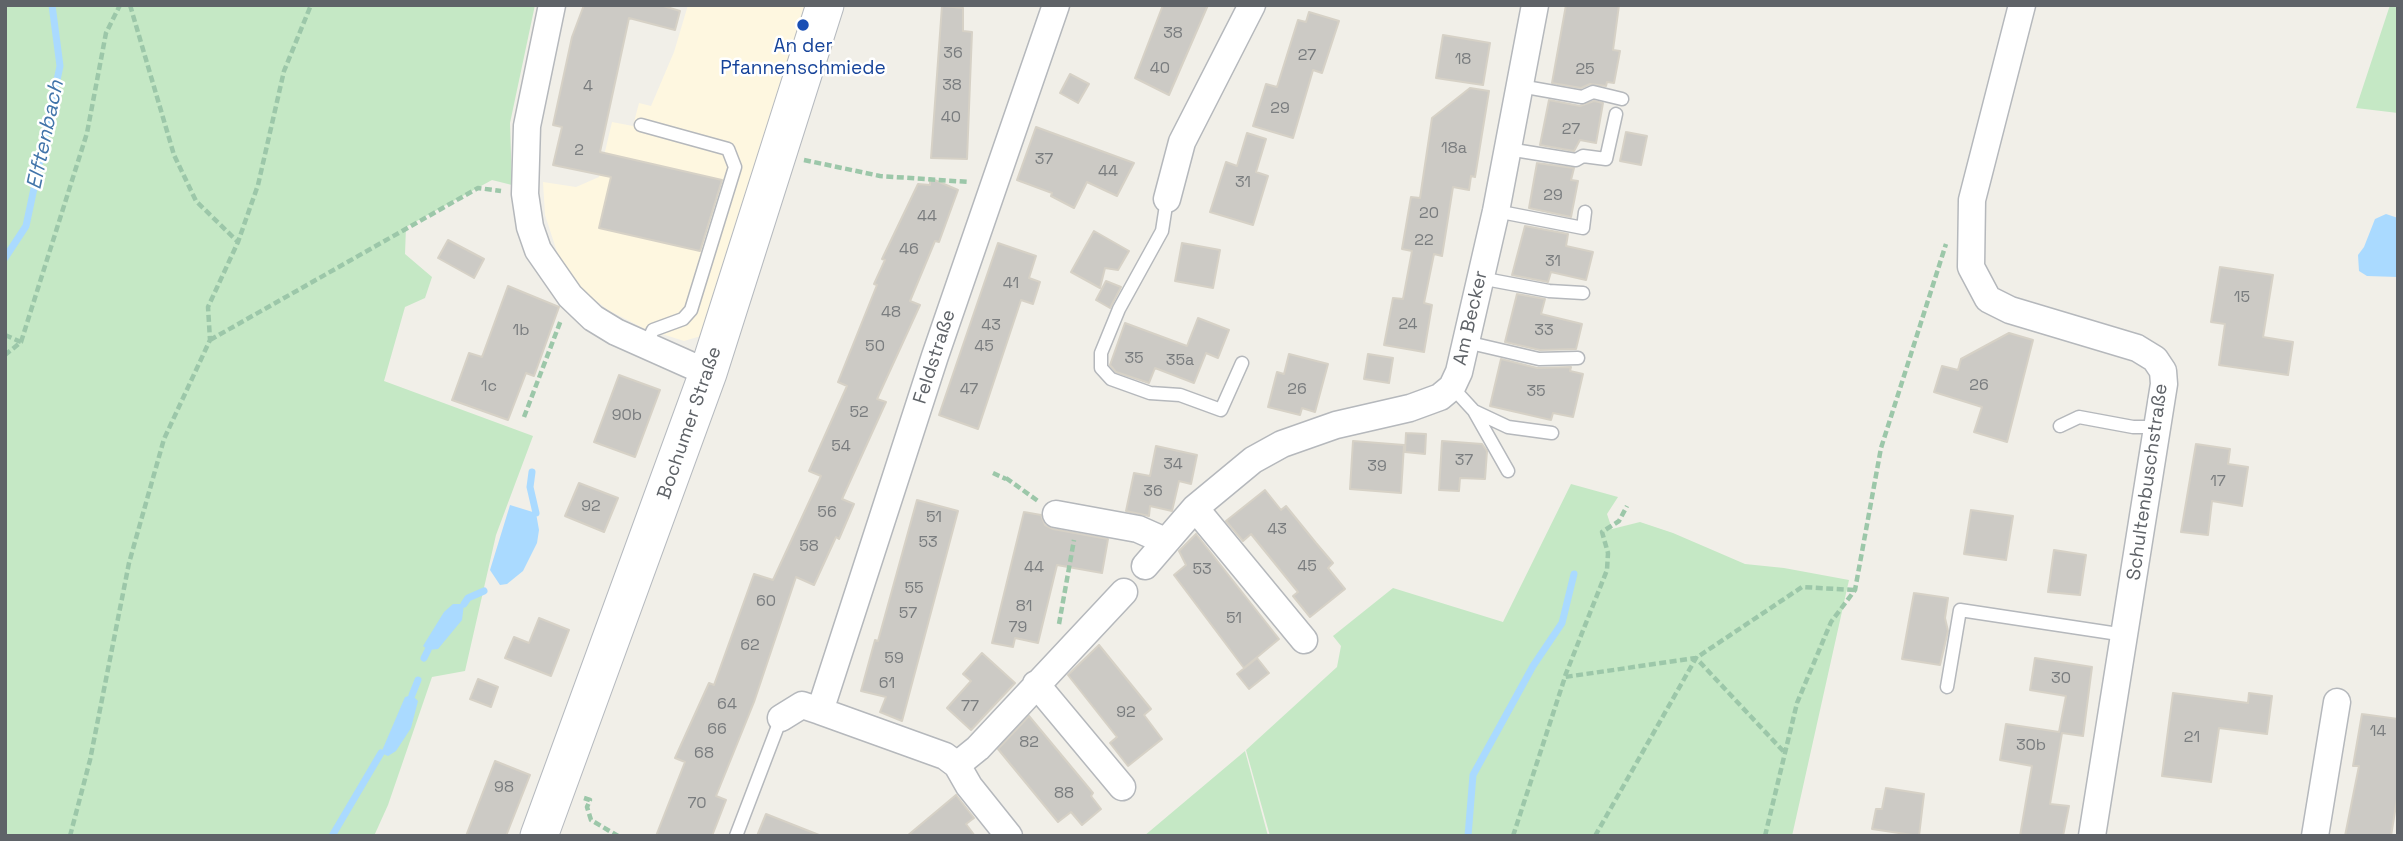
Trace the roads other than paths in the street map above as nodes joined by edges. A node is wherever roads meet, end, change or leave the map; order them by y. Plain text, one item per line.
1 (552, 5) edge
2 (825, 5) edge
3 (1056, 5) edge
4 (1252, 5) edge
5 (1535, 5) edge
6 (2022, 5) edge
7 (1520, 86) junction
8 (1622, 99) dead end
9 (1616, 114) dead end
10 (641, 125) dead end
11 (1508, 149) junction
12 (1167, 199) joint
13 (1496, 211) junction
14 (1585, 212) dead end
15 (1480, 278) junction
16 (1583, 293) dead end
17 (1466, 342) junction
18 (646, 345) junction
19 (1578, 358) dead end
20 (1242, 363) dead end
21 (708, 373) junction
22 (1452, 387) junction
23 (1474, 411) junction
24 (2060, 426) dead end
25 (2156, 427) junction
26 (1552, 433) dead end
27 (1508, 471) dead end
28 (1195, 508) junction
29 (1067, 516) road end
30 (1165, 541) junction
31 (1145, 566) dead end
32 (1124, 592) dead end
33 (2125, 635) junction
34 (1304, 640) dead end
35 (1036, 684) junction
36 (1947, 687) dead end
37 (2337, 702) dead end
38 (820, 711) junction
39 (780, 718) joint
40 (957, 765) junction
41 (1122, 787) dead end
42 (539, 836) edge
43 (736, 836) edge
44 (1009, 836) edge
45 (2092, 836) edge
46 (2315, 836) edge

1 - 18 street
2 - 21 main road, Bochumer Straße
3 - 38 street, Feldstraße
4 - 12 street
5 - 7 street, Am Becker
6 - 25 street, Schultenbuschstraße
7 - 8 lane
7 - 11 street, Am Becker
9 - 11 lane
10 - 18 lane
11 - 13 street, Am Becker
12 - 20 lane
13 - 14 lane
13 - 15 street, Am Becker
15 - 16 lane
15 - 17 street, Am Becker
17 - 19 lane
17 - 22 street, Am Becker
18 - 21 street
21 - 42 main road, Bochumer Straße
22 - 23 lane
22 - 28 street, Am Becker
23 - 26 lane
23 - 27 lane
24 - 25 lane
25 - 33 street, Schultenbuschstraße
28 - 30 street, Am Becker
28 - 34 street
29 - 30 street
30 - 31 street, Am Becker
32 - 35 street
33 - 36 lane
33 - 45 street, Schultenbuschstraße
35 - 40 street
35 - 41 street
37 - 46 street
38 - 39 street
38 - 40 street
39 - 43 lane
40 - 44 street

